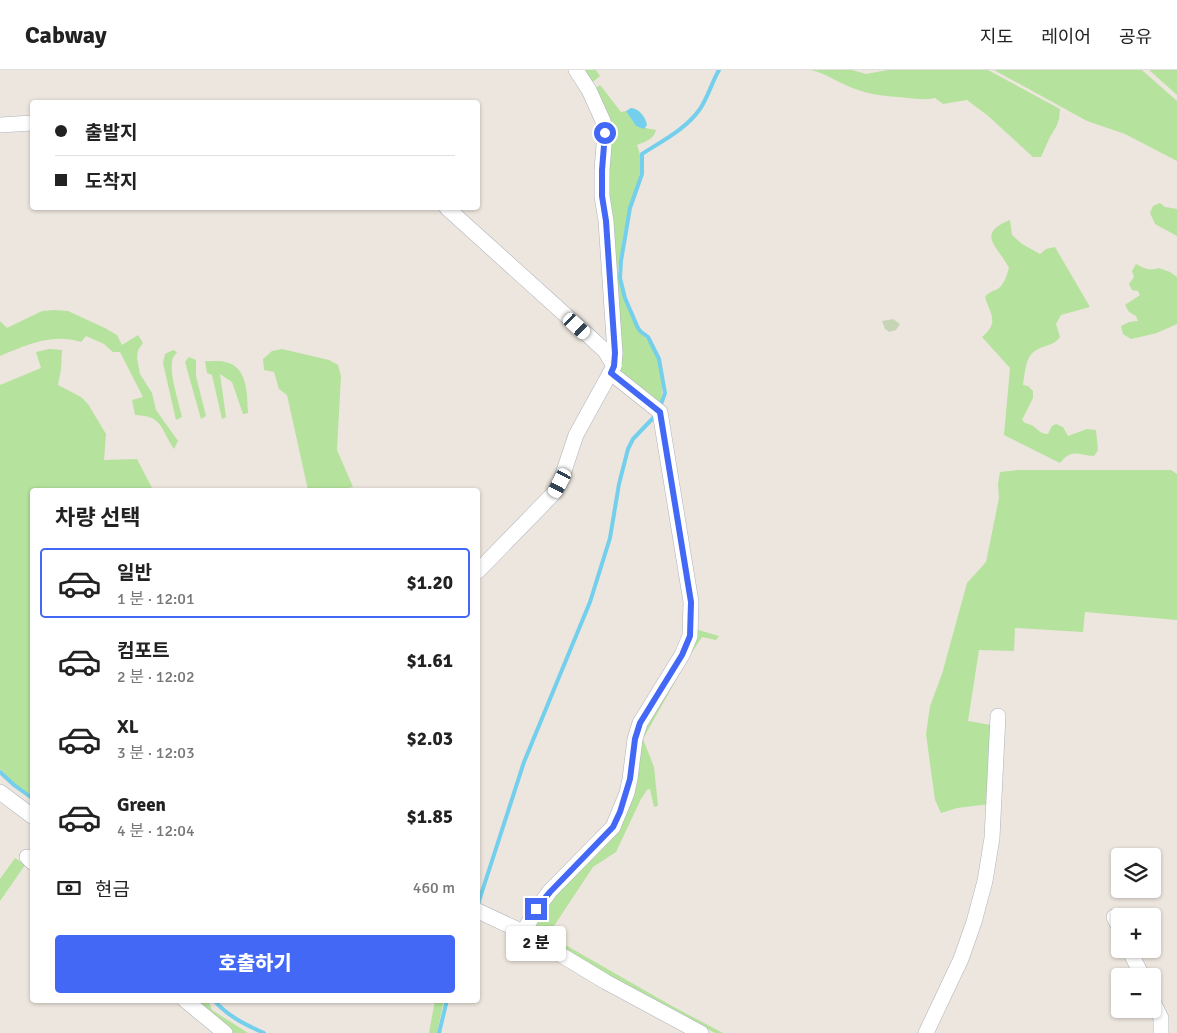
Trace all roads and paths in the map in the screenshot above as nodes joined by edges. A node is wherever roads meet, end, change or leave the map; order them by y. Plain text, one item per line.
1 (576, 70) edge
2 (30, 123) edge
3 (0, 125) edge
4 (449, 210) edge
5 (613, 370) junction
6 (480, 568) edge
7 (998, 716) dead end
8 (0, 792) edge
9 (0, 804) edge
10 (30, 814) edge
11 (30, 822) edge
12 (480, 912) edge
13 (523, 932) junction
14 (189, 1003) edge
15 (1161, 1018) edge
16 (225, 1033) edge
17 (701, 1033) edge
18 (926, 1033) edge
19 (1161, 1033) edge

1 - 5 street
2 - 3 street
4 - 5 street
5 - 6 street
5 - 13 street
7 - 18 street
8 - 10 street
9 - 11 street
12 - 13 street
13 - 17 street
14 - 16 street
15 - 19 street

